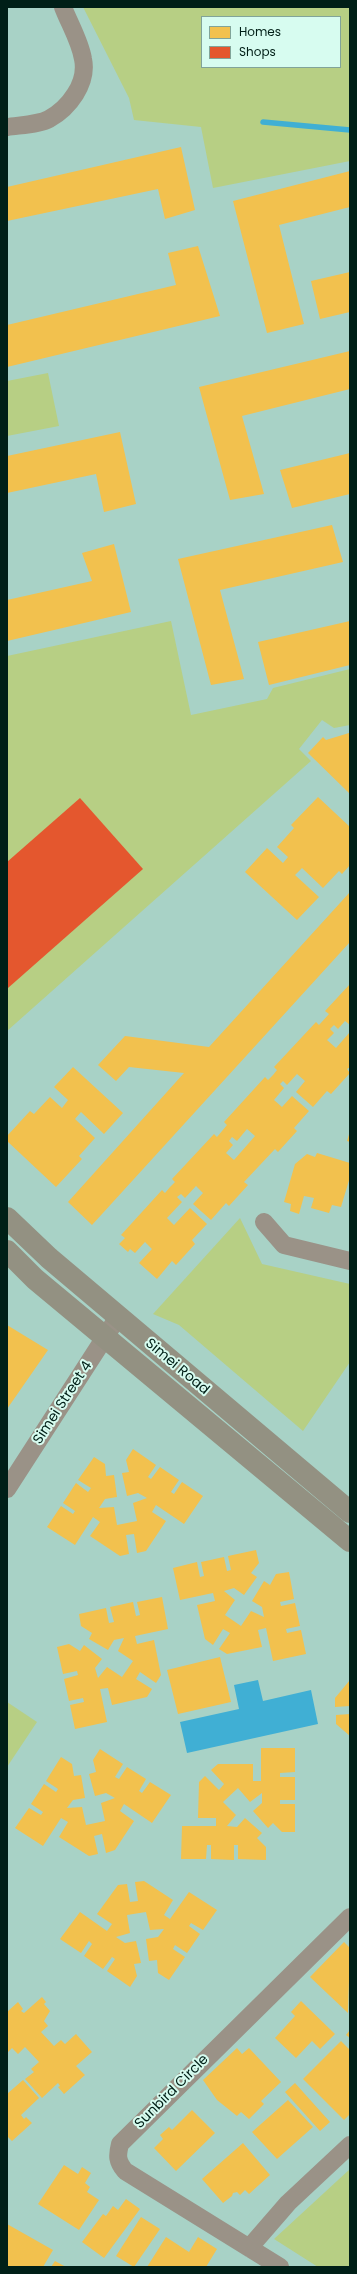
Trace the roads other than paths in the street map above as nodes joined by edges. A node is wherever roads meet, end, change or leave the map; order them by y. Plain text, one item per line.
1 (63, 7) edge
2 (7, 128) edge
3 (7, 1218) edge
4 (264, 1222) dead end
5 (7, 1251) edge
6 (350, 1261) edge
7 (118, 1317) junction
8 (106, 1337) junction
9 (7, 1489) edge
10 (350, 1512) edge
11 (350, 1540) edge
12 (350, 1917) edge
13 (350, 2145) edge
14 (249, 2248) junction
15 (280, 2267) edge

1 - 2 street
3 - 7 main road, Simei Road
4 - 6 street
5 - 8 main road, Simei Road
7 - 8 street, Simei Street 4
7 - 10 main road, Simei Road
8 - 9 street, Simei Street 4
8 - 11 main road, Simei Road
12 - 14 street, Sunbird Circle
13 - 14 street
14 - 15 street, Sunbird Circle

